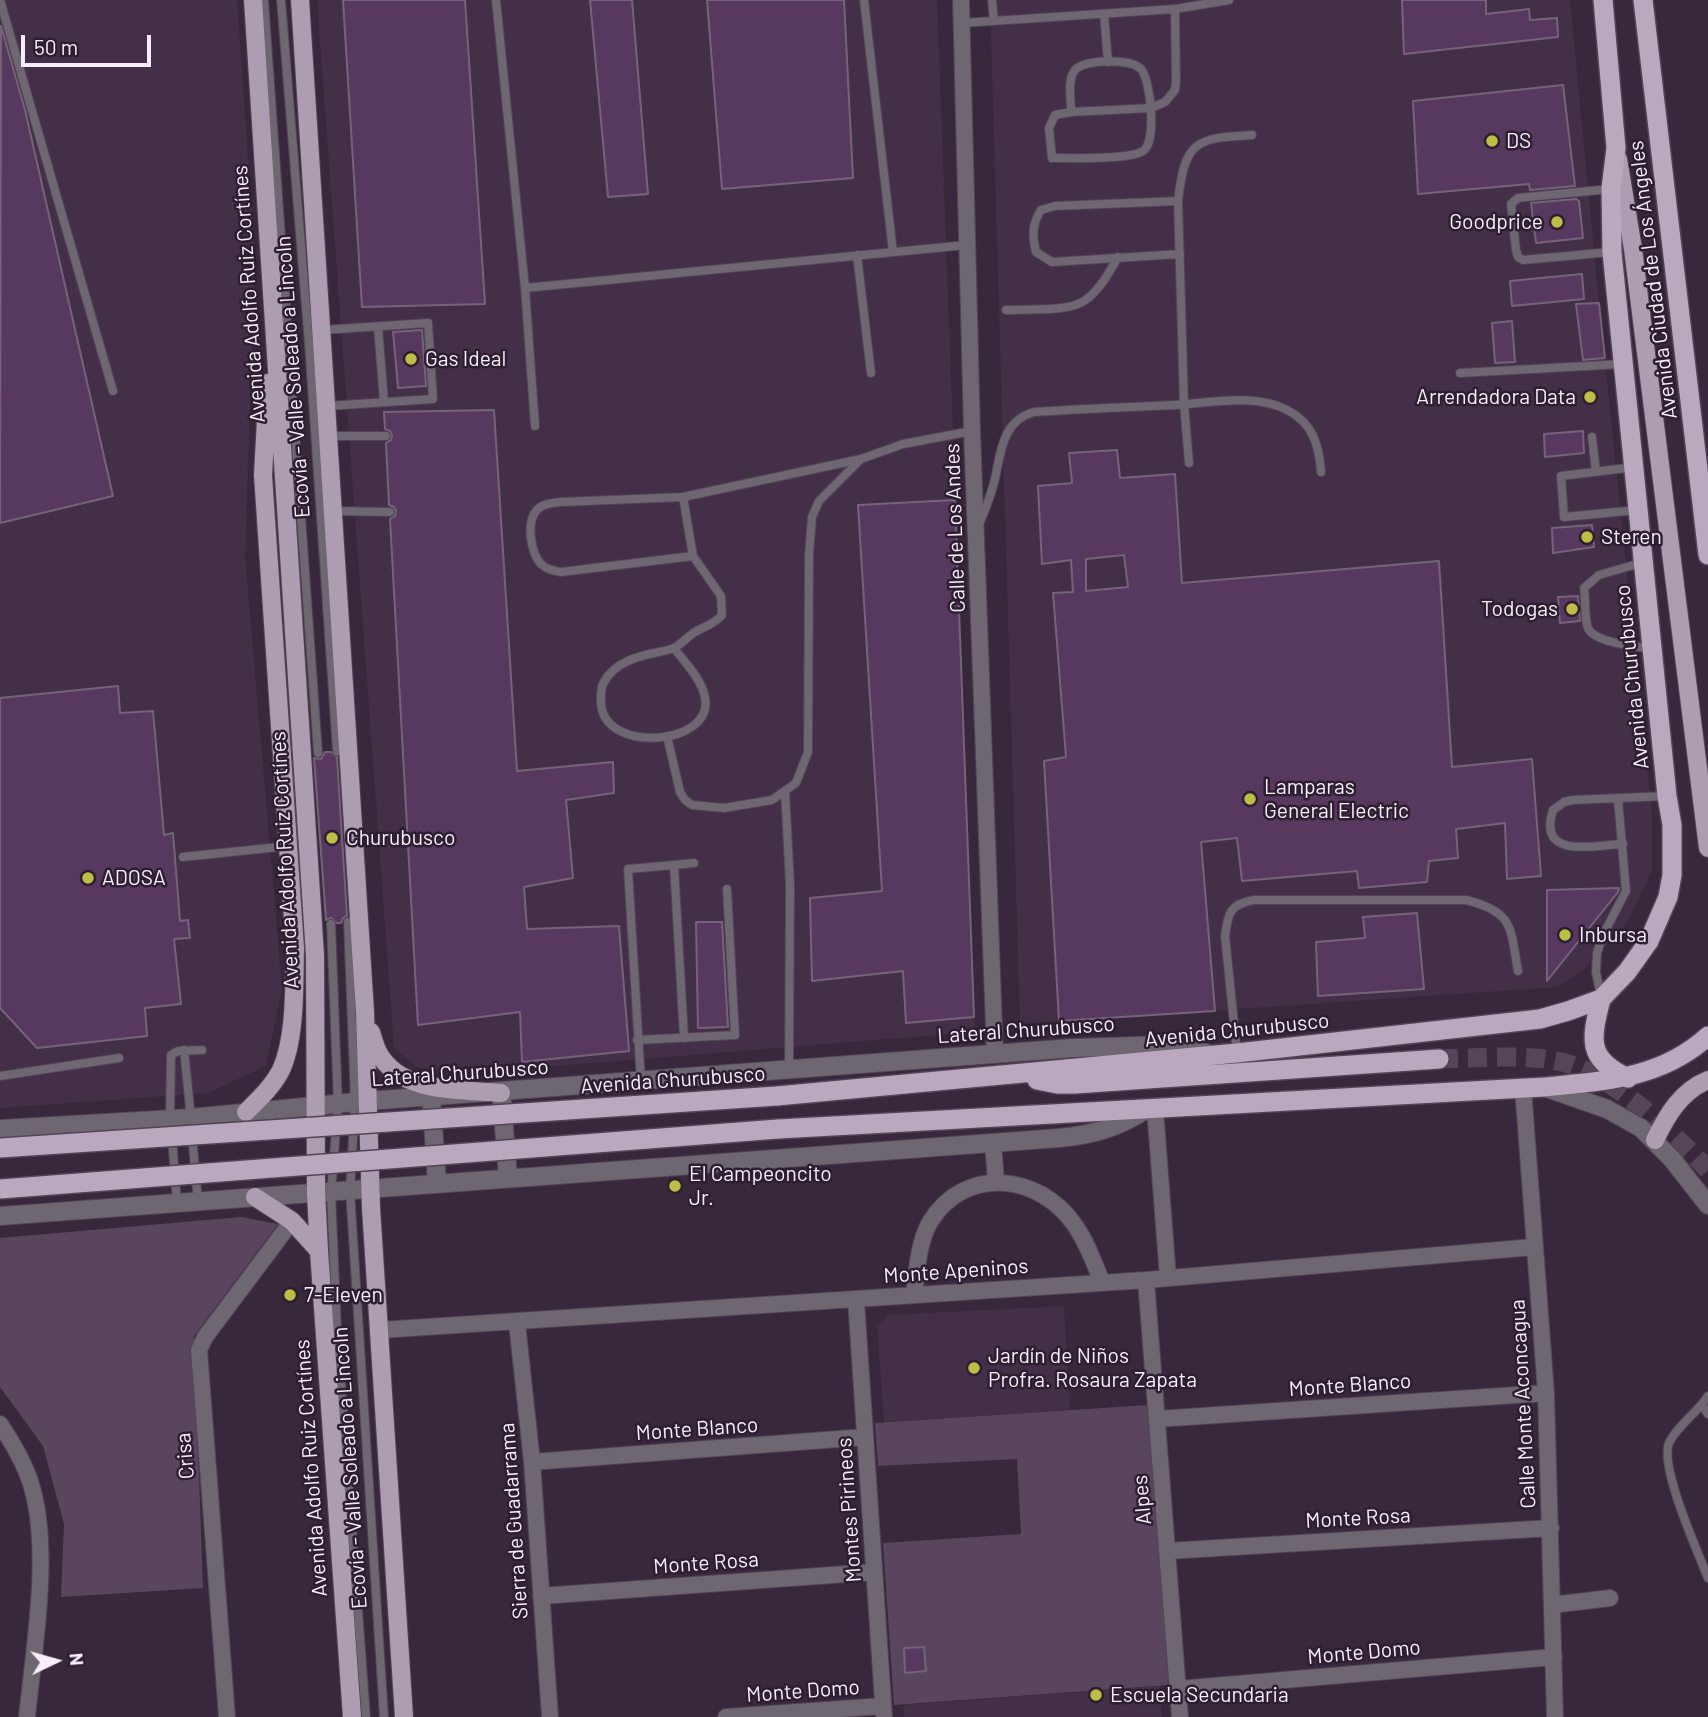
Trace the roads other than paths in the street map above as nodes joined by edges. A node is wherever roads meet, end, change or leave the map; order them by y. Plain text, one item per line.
1 (1, 0) edge
2 (253, 0) edge
3 (264, 0) edge
4 (281, 0) edge
5 (300, 0) edge
6 (496, 0) edge
7 (864, 0) edge
8 (961, 0) edge
9 (992, 0) edge
10 (1229, 0) edge
11 (1603, 0) edge
12 (1643, 0) edge
13 (1175, 9) junction
14 (1104, 14) junction
15 (994, 21) junction
16 (962, 23) junction
17 (1108, 62) junction
18 (1151, 108) junction
19 (1072, 112) junction
20 (1252, 135) dead end
21 (1616, 148) joint
22 (1617, 189) junction
23 (1178, 201) junction
24 (966, 245) junction
25 (1633, 249) junction
26 (893, 252) junction
27 (1612, 252) junction
28 (1180, 254) junction
29 (857, 256) junction
30 (1118, 257) junction
31 (525, 288) junction
32 (273, 310) junction
33 (1006, 310) dead end
34 (378, 327) junction
35 (323, 330) junction
36 (1623, 364) junction
37 (871, 373) dead end
38 (1460, 373) dead end
39 (113, 391) dead end
40 (384, 402) junction
41 (1184, 404) junction
42 (327, 406) junction
43 (535, 426) dead end
44 (972, 431) junction
45 (329, 436) junction
46 (386, 436) dead end
47 (1592, 437) dead end
48 (1701, 445) edge
49 (861, 459) junction
50 (1189, 463) dead end
51 (1634, 467) junction
52 (1321, 472) dead end
53 (1596, 472) junction
54 (683, 497) junction
55 (1638, 510) junction
56 (334, 511) junction
57 (390, 512) dead end
58 (976, 530) junction
59 (1708, 555) edge
60 (693, 556) junction
61 (1644, 562) junction
62 (674, 648) junction
63 (1652, 649) junction
64 (667, 736) junction
65 (338, 751) dead end
66 (318, 753) dead end
67 (785, 791) junction
68 (1667, 796) junction
69 (1618, 799) junction
70 (1623, 844) junction
71 (288, 846) junction
72 (1708, 848) edge
73 (184, 857) dead end
74 (694, 863) dead end
75 (674, 865) junction
76 (727, 889) dead end
77 (348, 922) dead end
78 (331, 924) dead end
79 (1518, 971) dead end
80 (1601, 999) junction
81 (366, 1012) junction
82 (1708, 1036) edge
83 (684, 1038) junction
84 (637, 1040) junction
85 (202, 1049) dead end
86 (184, 1050) junction
87 (1237, 1053) junction
88 (995, 1054) junction
89 (1216, 1055) junction
90 (119, 1058) dead end
91 (1439, 1059) tunnel mouth
92 (789, 1070) junction
93 (1023, 1074) junction
94 (0, 1076) edge
95 (1628, 1078) junction
96 (1708, 1080) edge
97 (641, 1082) junction
98 (1544, 1087) junction
99 (1523, 1088) junction
100 (501, 1093) junction
101 (431, 1097) junction
102 (353, 1103) junction
103 (316, 1106) junction
104 (1150, 1109) junction
105 (246, 1112) junction
106 (191, 1118) junction
107 (170, 1120) junction
108 (0, 1129) edge
109 (1655, 1140) junction
110 (993, 1143) junction
111 (0, 1148) edge
112 (508, 1178) junction
113 (996, 1181) junction
114 (437, 1184) junction
115 (0, 1189) edge
116 (371, 1189) junction
117 (350, 1191) junction
118 (324, 1193) junction
119 (255, 1197) junction
120 (198, 1202) junction
121 (177, 1204) junction
122 (1708, 1205) edge
123 (0, 1216) edge
124 (292, 1221) junction
125 (1534, 1247) junction
126 (319, 1251) junction
127 (1168, 1278) junction
128 (1146, 1280) junction
129 (1102, 1282) junction
130 (914, 1295) junction
131 (856, 1300) junction
132 (517, 1323) junction
133 (380, 1330) junction
134 (1546, 1393) junction
135 (1708, 1396) edge
136 (1702, 1405) junction
137 (1708, 1414) edge
138 (1157, 1419) junction
139 (0, 1424) edge
140 (865, 1437) junction
141 (532, 1462) junction
142 (1551, 1528) junction
143 (1167, 1550) junction
144 (874, 1572) junction
145 (1708, 1578) edge
146 (541, 1596) junction
147 (1610, 1598) dead end
148 (1552, 1605) junction
149 (1554, 1657) junction
150 (1178, 1689) junction
151 (883, 1712) edge
152 (27, 1717) edge
153 (227, 1717) edge
154 (352, 1717) edge
155 (366, 1717) edge
156 (384, 1717) edge
157 (404, 1717) edge
158 (550, 1717) edge
159 (726, 1717) edge
160 (1180, 1717) edge
161 (1555, 1717) edge

1 - 39 lane
2 - 32 main road, Avenida Adolfo Ruiz Cortínes
3 - 66 lane
4 - 65 lane, Ecovía - Valle Soleado a Lincoln
5 - 35 main road
6 - 31 lane
7 - 26 lane
8 - 16 street, Calle de Los Andes
9 - 15 lane
10 - 13 lane
11 - 21 highway, Avenida Ciudad de Los Ángeles
12 - 48 highway, Avenida Ciudad de Los Ángeles
13 - 14 lane
13 - 18 lane
14 - 15 lane
14 - 17 lane
15 - 16 lane
16 - 24 street, Calle de Los Andes
17 - 18 lane
17 - 19 lane
18 - 19 lane
18 - 19 lane
20 - 23 lane
21 - 22 highway, Avenida Churubusco
22 - 25 main road
22 - 27 highway, Avenida Churubusco
22 - 27 lane
23 - 28 lane
23 - 30 lane
24 - 26 lane
24 - 44 street, Calle de Los Andes
25 - 27 lane
25 - 72 main road
26 - 29 lane
27 - 36 highway, Avenida Churubusco
28 - 30 lane
28 - 41 lane
29 - 31 lane
29 - 37 lane
30 - 33 lane
31 - 43 lane
32 - 71 main road
32 - 103 main road, Avenida Adolfo Ruiz Cortínes
34 - 35 lane
34 - 40 lane
34 - 40 lane
35 - 42 main road
36 - 38 lane
36 - 51 highway, Avenida Churubusco
40 - 42 lane
41 - 50 lane
41 - 52 lane
41 - 58 lane
42 - 45 main road
44 - 49 lane
44 - 58 street, Calle de Los Andes
45 - 46 lane
45 - 56 main road
47 - 53 lane
48 - 59 highway, Avenida Ciudad de Los Ángeles
49 - 54 lane
49 - 67 lane
51 - 53 lane
51 - 55 highway, Avenida Churubusco
53 - 55 lane
54 - 60 lane
54 - 60 lane
55 - 61 highway, Avenida Churubusco
56 - 57 lane
56 - 81 main road
58 - 88 street, Calle de Los Andes
60 - 62 lane
61 - 63 highway, Avenida Churubusco
61 - 63 lane
62 - 64 lane
62 - 64 lane
63 - 68 highway, Avenida Churubusco
64 - 67 lane
67 - 92 lane
68 - 69 lane
68 - 80 highway, Avenida Churubusco
69 - 70 lane
69 - 70 lane
70 - 80 lane
71 - 73 lane
71 - 105 main road
74 - 75 lane
75 - 83 lane
75 - 84 lane
76 - 83 lane
77 - 102 lane, Ecovía - Valle Soleado a Lincoln
78 - 102 lane
79 - 87 lane
80 - 87 highway, Avenida Churubusco
80 - 95 highway
81 - 100 main road
81 - 102 main road
82 - 95 highway
83 - 84 lane
84 - 97 lane
85 - 86 lane
86 - 106 lane
86 - 107 lane
87 - 89 highway, Avenida Churubusco
88 - 89 street, Lateral Churubusco
88 - 92 street, Lateral Churubusco
89 - 93 highway, Avenida Churubusco
90 - 94 lane
91 - 93 highway
92 - 97 street, Lateral Churubusco
93 - 111 highway, Avenida Churubusco, bridge
95 - 98 highway
96 - 109 main road
97 - 100 street, Lateral Churubusco
98 - 99 highway
98 - 109 street
99 - 104 highway
99 - 125 street, Calle Monte Aconcagua
100 - 101 street, Lateral Churubusco
100 - 112 street
101 - 102 street, Lateral Churubusco
101 - 114 street
102 - 103 street, Lateral Churubusco
102 - 116 main road
102 - 117 lane, Ecovía - Valle Soleado a Lincoln
102 - 118 lane
103 - 105 street, Lateral Churubusco
103 - 118 main road, Avenida Adolfo Ruiz Cortínes
104 - 110 street
104 - 115 highway, bridge
104 - 127 street
105 - 106 street, Lateral Churubusco
106 - 107 street, Lateral Churubusco
106 - 120 lane
107 - 108 street, Lateral Churubusco
107 - 121 lane
109 - 122 street
110 - 112 street
110 - 113 street
112 - 114 street
113 - 129 street
113 - 130 street
114 - 116 street
116 - 117 street
116 - 133 main road
117 - 118 street
117 - 156 lane, Ecovía - Valle Soleado a Lincoln
118 - 119 street
118 - 126 main road, Avenida Adolfo Ruiz Cortínes
118 - 155 lane
119 - 120 street
119 - 124 main road
120 - 121 street
121 - 123 street
124 - 126 main road
124 - 153 street, Crisa
125 - 127 street, Monte Apeninos
125 - 134 street, Calle Monte Aconcagua
126 - 154 main road, Avenida Adolfo Ruiz Cortínes
127 - 128 street, Monte Apeninos
128 - 129 street, Monte Apeninos
128 - 138 street, Alpes
129 - 130 street, Monte Apeninos
130 - 131 street, Monte Apeninos
131 - 132 street, Monte Apeninos
131 - 140 street, Montes Pirineos
132 - 133 street, Monte Apeninos
132 - 141 street, Sierra de Guadarrama
133 - 157 main road
134 - 138 street, Monte Blanco
134 - 142 street, Calle Monte Aconcagua
135 - 136 lane
136 - 137 lane
136 - 145 lane
138 - 143 street, Alpes
139 - 152 street
140 - 141 street, Monte Blanco
140 - 144 street, Montes Pirineos
141 - 146 street, Sierra de Guadarrama
142 - 143 street, Monte Rosa
142 - 148 street, Calle Monte Aconcagua
143 - 150 street, Alpes
144 - 146 street, Monte Rosa
144 - 151 street, Montes Pirineos
146 - 158 street, Sierra de Guadarrama
147 - 148 street
148 - 149 street, Calle Monte Aconcagua
149 - 150 street, Monte Domo
149 - 161 street, Calle Monte Aconcagua
150 - 160 street, Alpes
151 - 159 street, Monte Domo

